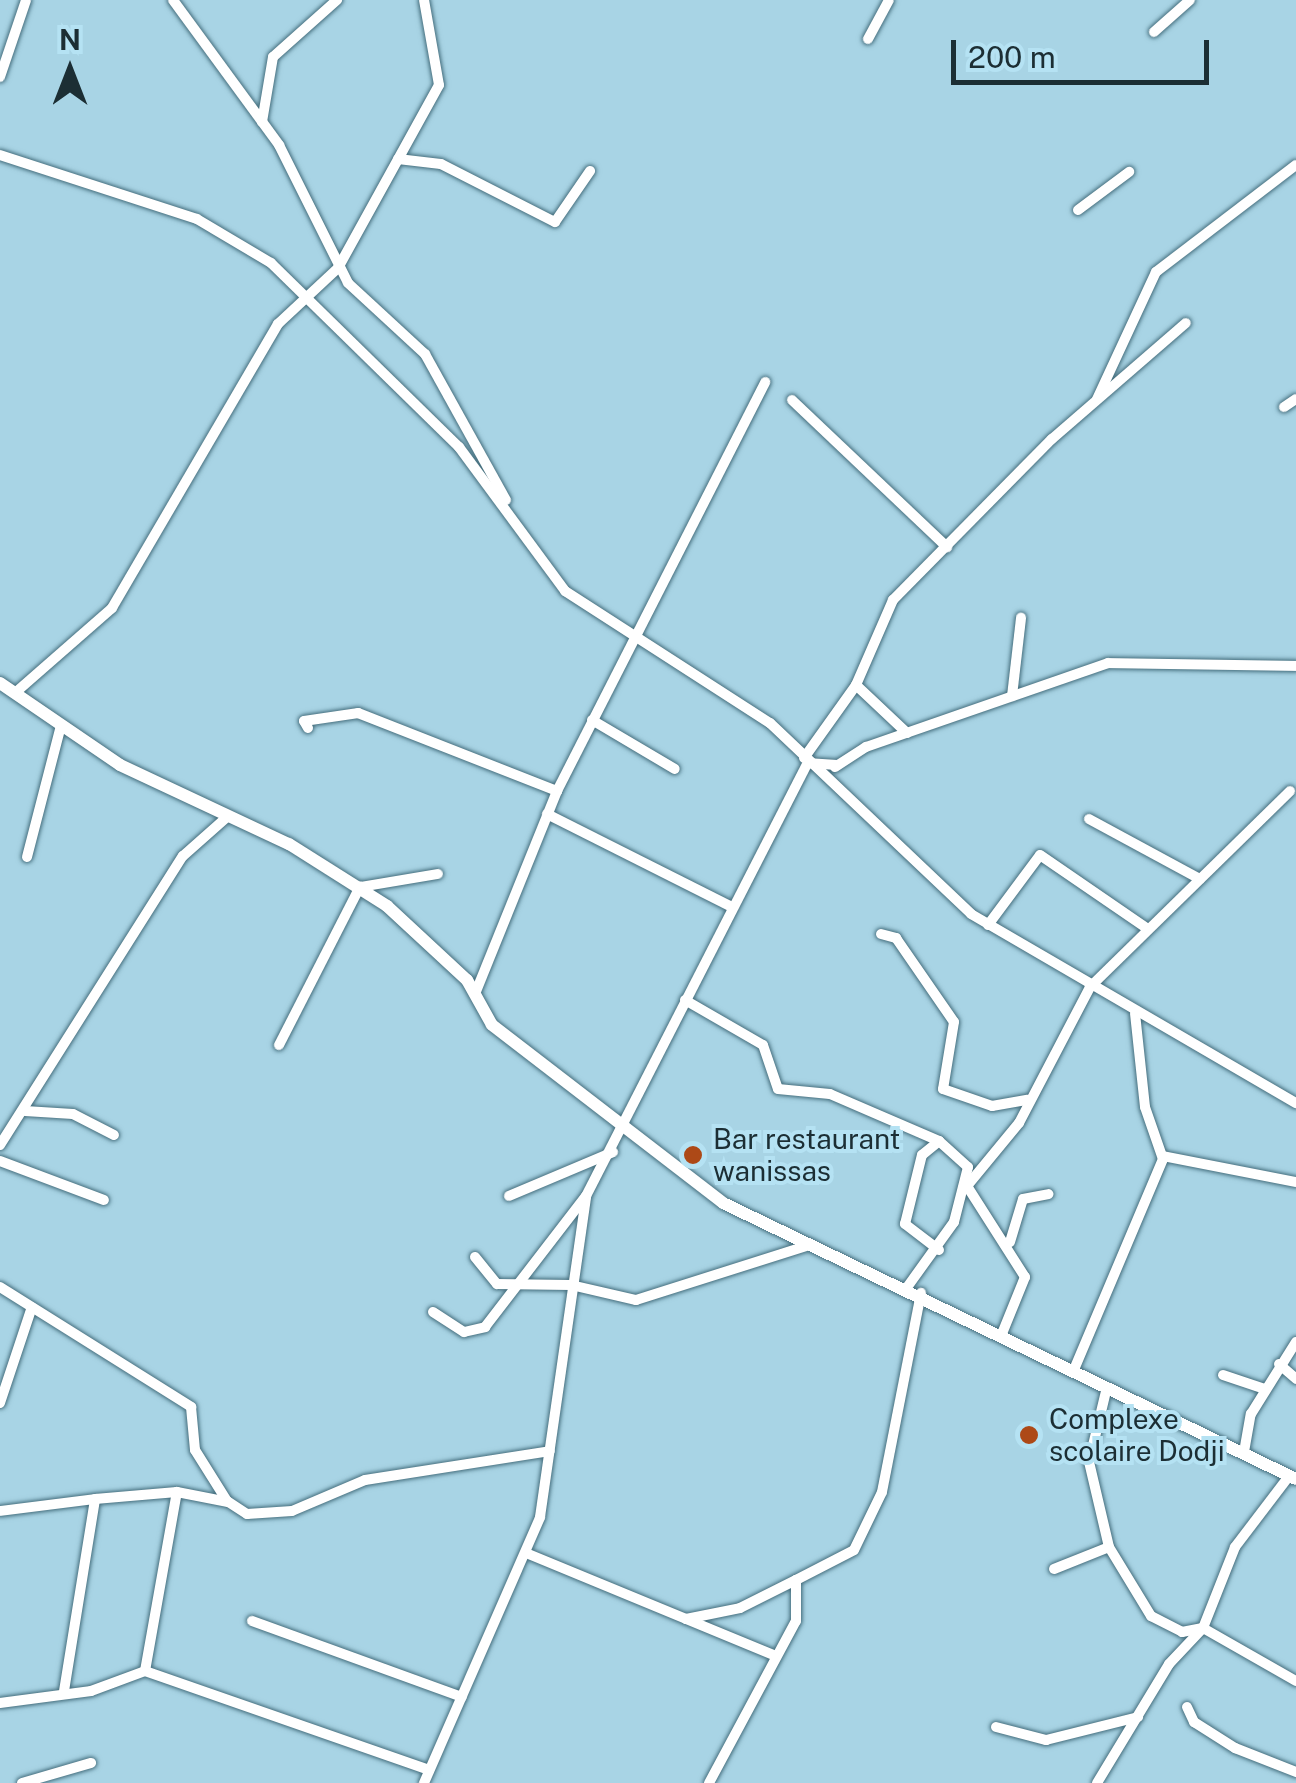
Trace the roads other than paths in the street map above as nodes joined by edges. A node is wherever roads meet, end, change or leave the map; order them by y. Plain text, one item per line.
1 (26, 0) edge
2 (173, 0) edge
3 (337, 0) edge
4 (424, 0) edge
5 (888, 0) edge
6 (1190, 0) edge
7 (1154, 32) dead end
8 (868, 39) dead end
9 (0, 77) edge
10 (262, 123) junction
11 (0, 155) edge
12 (398, 159) junction
13 (1296, 165) edge
14 (590, 171) dead end
15 (1129, 172) dead end
16 (1078, 210) dead end
17 (338, 268) junction
18 (324, 281) junction
19 (295, 284) junction
20 (305, 296) junction
21 (1186, 323) dead end
22 (765, 382) dead end
23 (792, 400) dead end
24 (1296, 400) edge
25 (1284, 406) dead end
26 (1094, 407) junction
27 (506, 502) junction
28 (947, 548) junction
29 (1021, 618) dead end
30 (634, 636) junction
31 (1296, 666) edge
32 (0, 683) edge
33 (856, 685) junction
34 (15, 693) junction
35 (1012, 696) junction
36 (592, 720) junction
37 (61, 726) junction
38 (308, 728) dead end
39 (906, 733) junction
40 (806, 761) junction
41 (836, 765) junction
42 (675, 769) dead end
43 (826, 782) junction
44 (556, 791) junction
45 (1290, 791) dead end
46 (548, 814) junction
47 (228, 816) junction
48 (1089, 819) dead end
49 (26, 857) dead end
50 (438, 874) dead end
51 (1200, 879) junction
52 (360, 887) junction
53 (732, 906) junction
54 (988, 925) junction
55 (1148, 929) junction
56 (881, 934) dead end
57 (1090, 987) junction
58 (475, 994) junction
59 (685, 1000) junction
60 (1135, 1014) junction
61 (279, 1044) dead end
62 (1027, 1100) junction
63 (1296, 1103) edge
64 (24, 1111) junction
65 (626, 1132) junction
66 (114, 1135) dead end
67 (939, 1141) junction
68 (0, 1146) edge
69 (614, 1152) junction
70 (1163, 1156) junction
71 (0, 1161) edge
72 (1296, 1182) edge
73 (967, 1186) junction
74 (1049, 1194) dead end
75 (509, 1196) dead end
76 (586, 1196) junction
77 (104, 1200) dead end
78 (1010, 1242) junction
79 (808, 1245) junction
80 (939, 1250) junction
81 (475, 1257) dead end
82 (517, 1285) junction
83 (571, 1285) junction
84 (0, 1286) edge
85 (914, 1290) junction
86 (32, 1306) junction
87 (433, 1312) dead end
88 (1001, 1336) junction
89 (1296, 1342) edge
90 (1279, 1364) junction
91 (1072, 1372) junction
92 (1223, 1374) dead end
93 (1296, 1379) edge
94 (1107, 1387) junction
95 (1266, 1389) junction
96 (0, 1403) edge
97 (550, 1452) junction
98 (1244, 1452) junction
99 (1293, 1478) edge
100 (177, 1492) junction
101 (96, 1499) junction
102 (228, 1502) junction
103 (0, 1510) edge
104 (1109, 1547) junction
105 (526, 1552) junction
106 (1054, 1568) dead end
107 (796, 1580) junction
108 (686, 1619) junction
109 (252, 1621) dead end
110 (1203, 1628) junction
111 (776, 1656) junction
112 (145, 1671) junction
113 (1296, 1682) edge
114 (64, 1692) junction
115 (462, 1697) junction
116 (0, 1703) edge
117 (1187, 1707) dead end
118 (1138, 1716) junction
119 (996, 1728) dead end
120 (91, 1762) dead end
121 (430, 1770) junction
122 (1296, 1772) edge
123 (22, 1783) edge
124 (424, 1783) edge
125 (709, 1783) edge
126 (1098, 1783) edge

1 - 9 street
2 - 10 street
3 - 10 street
4 - 12 street
5 - 8 street
6 - 7 street
10 - 17 street
11 - 19 street
12 - 14 street
12 - 17 street
13 - 26 street
15 - 16 street
17 - 18 street
17 - 27 street
18 - 19 street
18 - 20 street
19 - 20 street
20 - 27 street
20 - 34 street
21 - 26 street
22 - 30 street
23 - 28 street
24 - 25 street
26 - 28 street
27 - 30 street
28 - 33 street
29 - 35 street
30 - 36 street
30 - 40 street
31 - 35 street
32 - 34 main road
33 - 39 street
33 - 40 street
34 - 37 main road
35 - 39 street
36 - 42 street
36 - 44 street
37 - 47 main road
37 - 49 street
38 - 44 street
39 - 41 street
40 - 41 street
40 - 43 street
40 - 53 street
41 - 43 street
43 - 54 street
44 - 46 street
45 - 51 street
46 - 53 street
46 - 58 street
47 - 52 main road
47 - 64 street
48 - 51 street
50 - 52 street
51 - 55 street
52 - 58 main road
52 - 61 street
53 - 59 street
54 - 55 street
54 - 57 street
55 - 57 street
56 - 62 street
57 - 60 street
57 - 62 street
58 - 65 main road
59 - 65 street
59 - 67 street
60 - 63 street
60 - 70 street
62 - 73 street
64 - 66 street
64 - 68 street
65 - 69 street
65 - 79 main road
67 - 73 street
67 - 80 street
69 - 75 street
69 - 76 street
70 - 72 street
70 - 91 street
71 - 77 street
73 - 78 street
73 - 80 street
74 - 78 street
76 - 82 street
76 - 83 street
78 - 88 street
79 - 83 street
79 - 85 main road
80 - 85 street
81 - 82 street
82 - 83 street
82 - 87 street
83 - 97 street
84 - 86 street
85 - 88 main road
85 - 107 street
86 - 96 street
86 - 102 street
88 - 91 main road
89 - 90 street
90 - 93 street
90 - 95 street
91 - 94 main road
92 - 95 street
94 - 98 main road
94 - 104 street
95 - 98 street
97 - 102 street
97 - 105 street
98 - 99 main road
99 - 110 street
100 - 101 street
100 - 102 street
100 - 112 street
101 - 103 street
101 - 114 street
104 - 106 street
104 - 110 street
105 - 108 street
105 - 115 street
107 - 108 street
107 - 111 street
108 - 111 street
109 - 115 street
110 - 113 street
110 - 118 street
111 - 125 street
112 - 114 street
112 - 121 street
114 - 116 street
115 - 121 street
117 - 122 street
118 - 119 street
118 - 126 street
120 - 123 street
121 - 124 street

